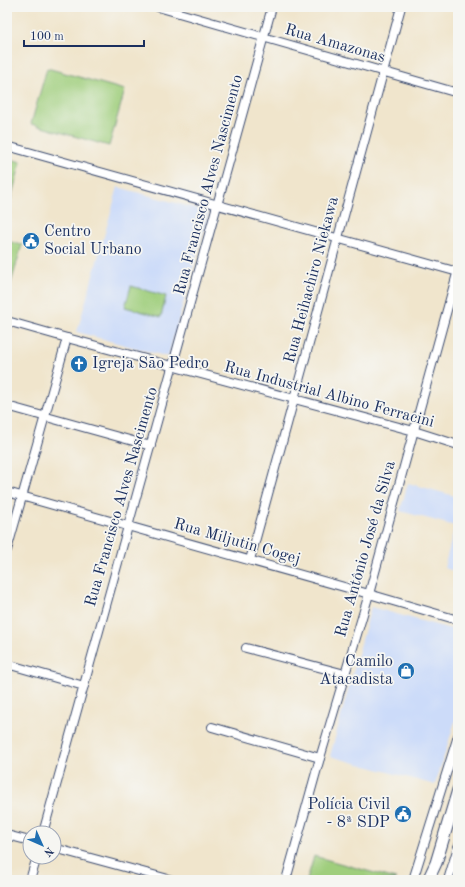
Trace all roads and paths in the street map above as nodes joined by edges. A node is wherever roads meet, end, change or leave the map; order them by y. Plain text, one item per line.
1 (158, 7) edge
2 (272, 7) edge
3 (402, 7) edge
4 (264, 38) junction
5 (383, 72) junction
6 (458, 93) edge
7 (7, 146) edge
8 (217, 205) junction
9 (338, 239) junction
10 (458, 272) edge
11 (7, 321) edge
12 (68, 338) junction
13 (173, 366) junction
14 (294, 398) junction
15 (7, 406) edge
16 (45, 416) junction
17 (414, 432) junction
18 (151, 446) junction
19 (458, 446) edge
20 (7, 492) edge
21 (22, 496) junction
22 (128, 526) junction
23 (7, 550) edge
24 (250, 560) junction
25 (369, 594) junction
26 (458, 620) edge
27 (246, 648) dead end
28 (7, 664) edge
29 (345, 674) junction
30 (84, 686) junction
31 (212, 727) dead end
32 (458, 736) edge
33 (320, 758) junction
34 (458, 790) edge
35 (45, 825) edge
36 (7, 835) edge
37 (22, 839) edge
38 (458, 847) edge
39 (62, 850) edge
40 (436, 863) junction
41 (35, 865) edge
42 (158, 878) edge
43 (30, 880) edge
44 (172, 880) edge
45 (286, 880) edge
46 (413, 880) edge
47 (428, 880) edge
48 (433, 880) edge
49 (448, 880) edge

1 - 4 street, Rua Amazonas
2 - 4 street, Rua Francisco Alves Nascimento
3 - 5 street, Rua Heihachiro Niekawa
4 - 5 street, Rua Amazonas
4 - 8 street, Rua Francisco Alves Nascimento
5 - 6 street, Rua Amazonas
5 - 9 street, Rua Heihachiro Niekawa
7 - 8 street
8 - 9 street
8 - 13 street, Rua Francisco Alves Nascimento
9 - 10 street
9 - 14 street, Rua Heihachiro Niekawa
10 - 17 street, Rua Antônio José da Silva
11 - 12 street, Rua Industrial Albino Ferracini
12 - 13 street, Rua Industrial Albino Ferracini
12 - 16 street
13 - 14 street, Rua Industrial Albino Ferracini
13 - 18 street, Rua Francisco Alves Nascimento
14 - 17 street, Rua Industrial Albino Ferracini
14 - 24 street, Rua Heihachiro Niekawa
15 - 16 street
16 - 18 street
16 - 21 street
17 - 19 street, Rua Industrial Albino Ferracini
17 - 25 street, Rua Antônio José da Silva
18 - 22 street, Rua Francisco Alves Nascimento
20 - 21 street, Rua Miljutin Cogej
21 - 22 street, Rua Miljutin Cogej
21 - 23 street
22 - 24 street, Rua Miljutin Cogej
22 - 30 street, Rua Francisco Alves Nascimento
24 - 25 street, Rua Miljutin Cogej
25 - 26 street, Rua Miljutin Cogej
25 - 29 street, Rua Antônio José da Silva
27 - 29 street
28 - 30 street
29 - 33 street, Rua Antônio José da Silva
30 - 35 street, Rua Francisco Alves Nascimento
31 - 33 street
32 - 46 street
33 - 45 street, Rua Antônio José da Silva
34 - 40 main road
36 - 37 street
38 - 49 street
39 - 42 street
40 - 47 main road
40 - 48 main road
41 - 43 street
42 - 44 street

